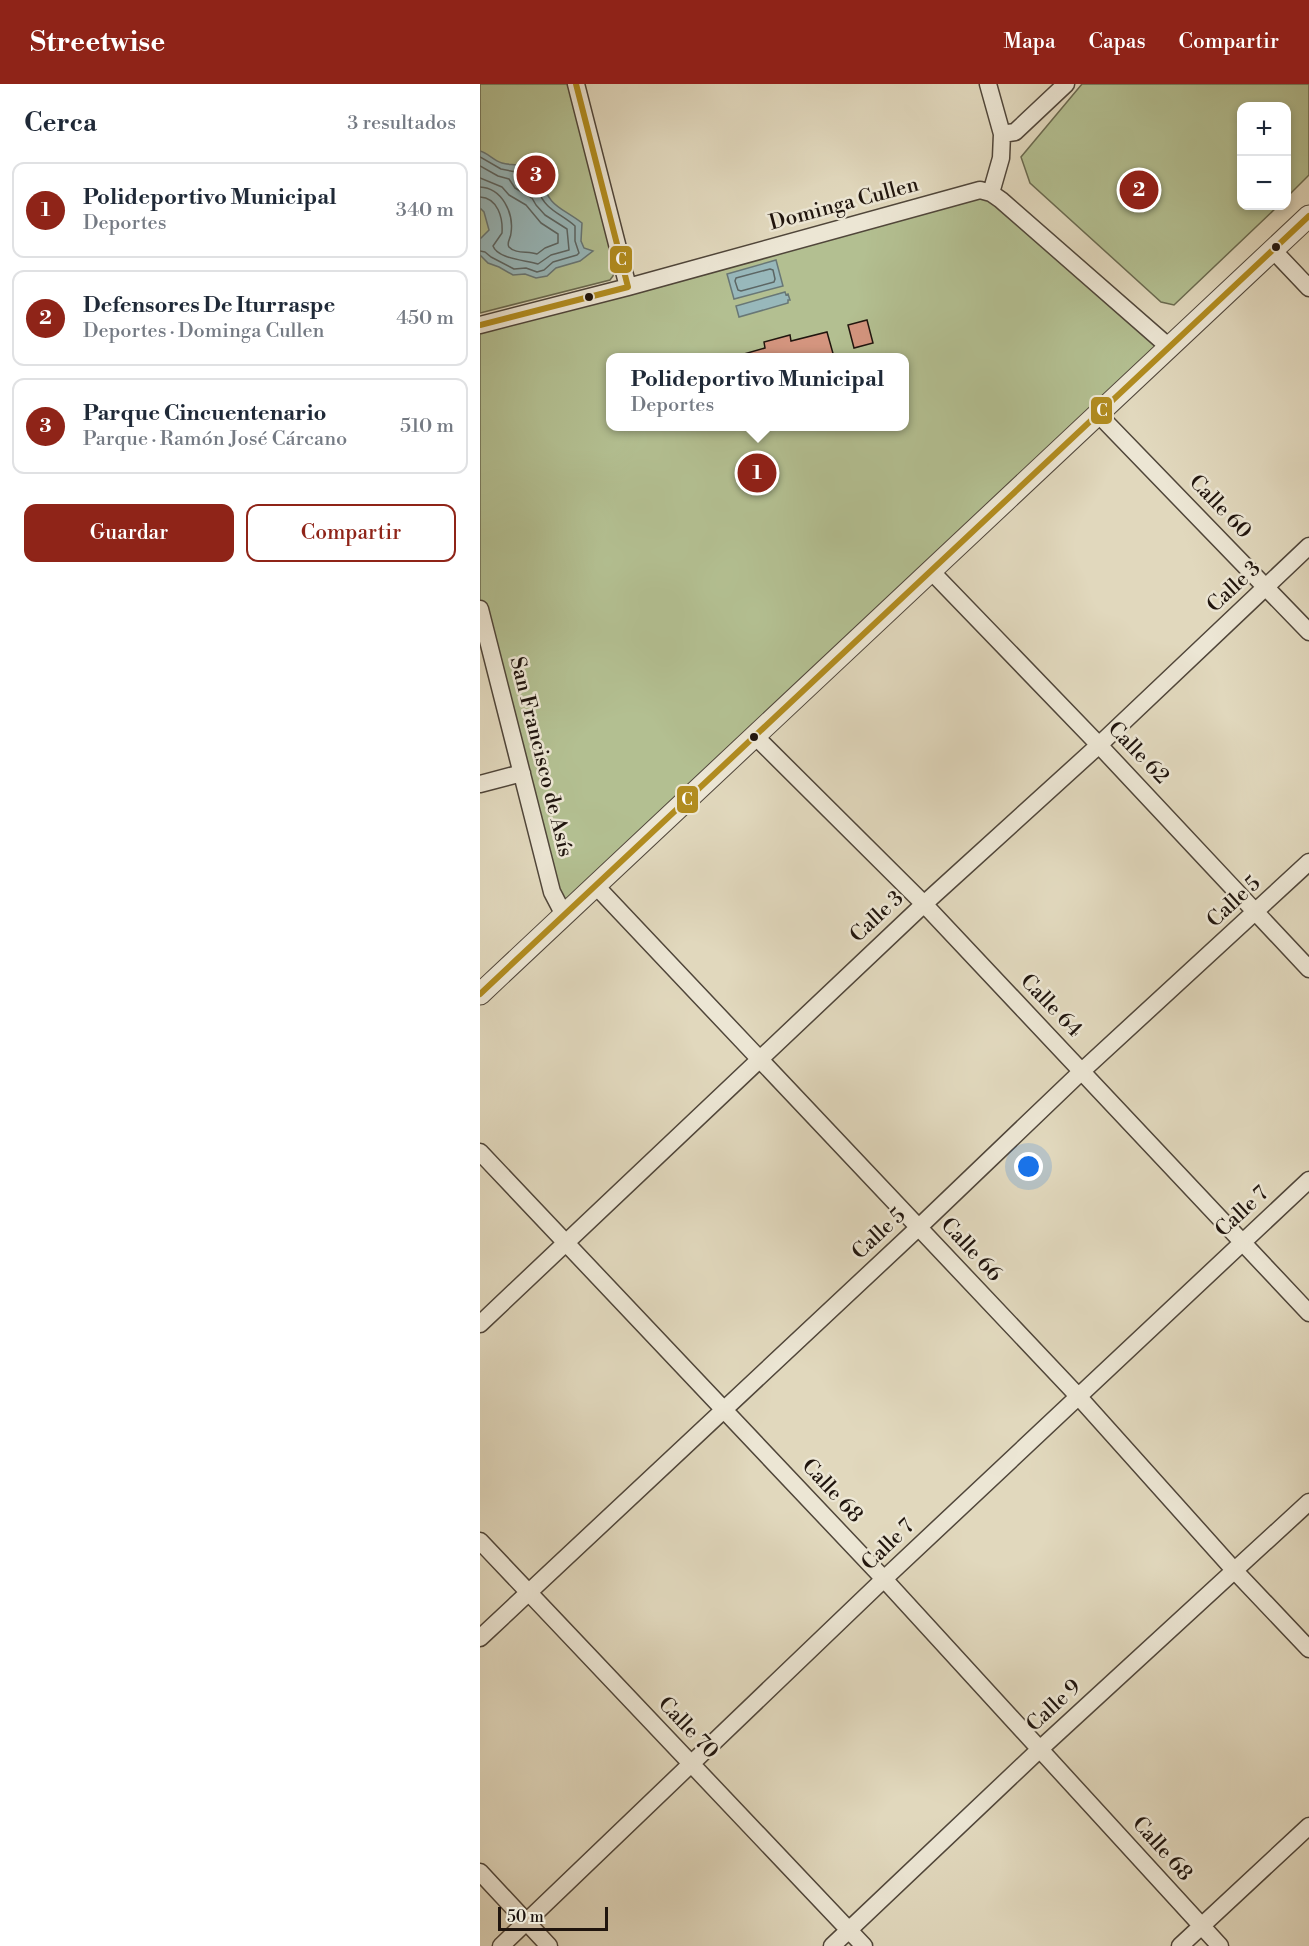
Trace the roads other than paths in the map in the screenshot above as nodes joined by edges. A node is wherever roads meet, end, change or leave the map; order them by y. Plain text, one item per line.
1 (576, 84) edge
2 (988, 84) edge
3 (1066, 84) edge
4 (1002, 134) junction
5 (991, 193) junction
6 (1309, 216) edge
7 (1273, 250) junction
8 (628, 287) junction
9 (1309, 288) edge
10 (480, 325) edge
11 (1169, 347) junction
12 (1098, 414) junction
13 (1309, 546) edge
14 (931, 571) junction
15 (1267, 587) junction
16 (480, 609) edge
17 (1309, 632) edge
18 (755, 736) junction
19 (1099, 745) junction
20 (522, 773) junction
21 (480, 784) edge
22 (1309, 862) edge
23 (596, 886) junction
24 (924, 904) junction
25 (1257, 912) junction
26 (564, 915) junction
27 (1309, 969) edge
28 (480, 994) edge
29 (759, 1059) junction
30 (1082, 1071) junction
31 (480, 1152) edge
32 (1309, 1180) edge
33 (918, 1228) junction
34 (1243, 1241) junction
35 (565, 1242) junction
36 (1309, 1313) edge
37 (480, 1324) edge
38 (1078, 1396) junction
39 (724, 1409) junction
40 (1309, 1502) edge
41 (480, 1541) edge
42 (1234, 1570) junction
43 (884, 1579) junction
44 (529, 1593) junction
45 (480, 1638) edge
46 (1309, 1649) edge
47 (1041, 1749) junction
48 (692, 1764) junction
49 (1309, 1826) edge
50 (480, 1872) edge
51 (527, 1921) junction
52 (1202, 1926) junction
53 (849, 1930) junction
54 (501, 1946) edge
55 (549, 1946) edge
56 (832, 1946) edge
57 (864, 1946) edge
58 (1180, 1946) edge
59 (1220, 1946) edge

1 - 8 street
2 - 4 street
3 - 4 street
4 - 5 street
5 - 8 street, Dominga Cullen
5 - 11 street
6 - 7 street
7 - 9 street
7 - 11 street
8 - 10 street, Dominga Cullen
11 - 12 street
12 - 14 street
12 - 15 street, Calle 60
13 - 15 street, Calle 3
14 - 18 street
14 - 19 street, Calle 62
15 - 17 street, Calle 60
15 - 19 street, Calle 3
16 - 20 street, San Francisco de Asís
18 - 23 street
18 - 24 street, Calle 64
19 - 24 street, Calle 3
19 - 25 street, Calle 62
20 - 21 street
20 - 26 street, San Francisco de Asís
22 - 25 street, Calle 5
23 - 26 street
23 - 29 street, Calle 66
24 - 29 street, Calle 3
24 - 30 street, Calle 64
25 - 27 street, Calle 62
25 - 30 street, Calle 5
26 - 28 street
29 - 33 street, Calle 66
29 - 35 street, Calle 3
30 - 33 street, Calle 5
30 - 34 street, Calle 64
31 - 35 street, Calle 68
32 - 34 street, Calle 7
33 - 38 street, Calle 66
33 - 39 street, Calle 5
34 - 36 street, Calle 64
34 - 38 street, Calle 7
35 - 37 street, Calle 3
35 - 39 street, Calle 68
38 - 42 street, Calle 66
38 - 43 street, Calle 7
39 - 43 street, Calle 68
39 - 44 street, Calle 5
40 - 42 street, Calle 9
41 - 44 street, Calle 70
42 - 46 street, Calle 66
42 - 47 street, Calle 9
43 - 47 street, Calle 68
43 - 48 street, Calle 7
44 - 45 street, Calle 5
44 - 48 street, Calle 70
47 - 52 street, Calle 68
47 - 53 street, Calle 9
48 - 51 street, Calle 7
48 - 53 street, Calle 70
49 - 52 street
50 - 51 street
51 - 54 street, Calle 7
51 - 55 street
52 - 58 street
52 - 59 street, Calle 68
53 - 56 street, Calle 9
53 - 57 street, Calle 70

